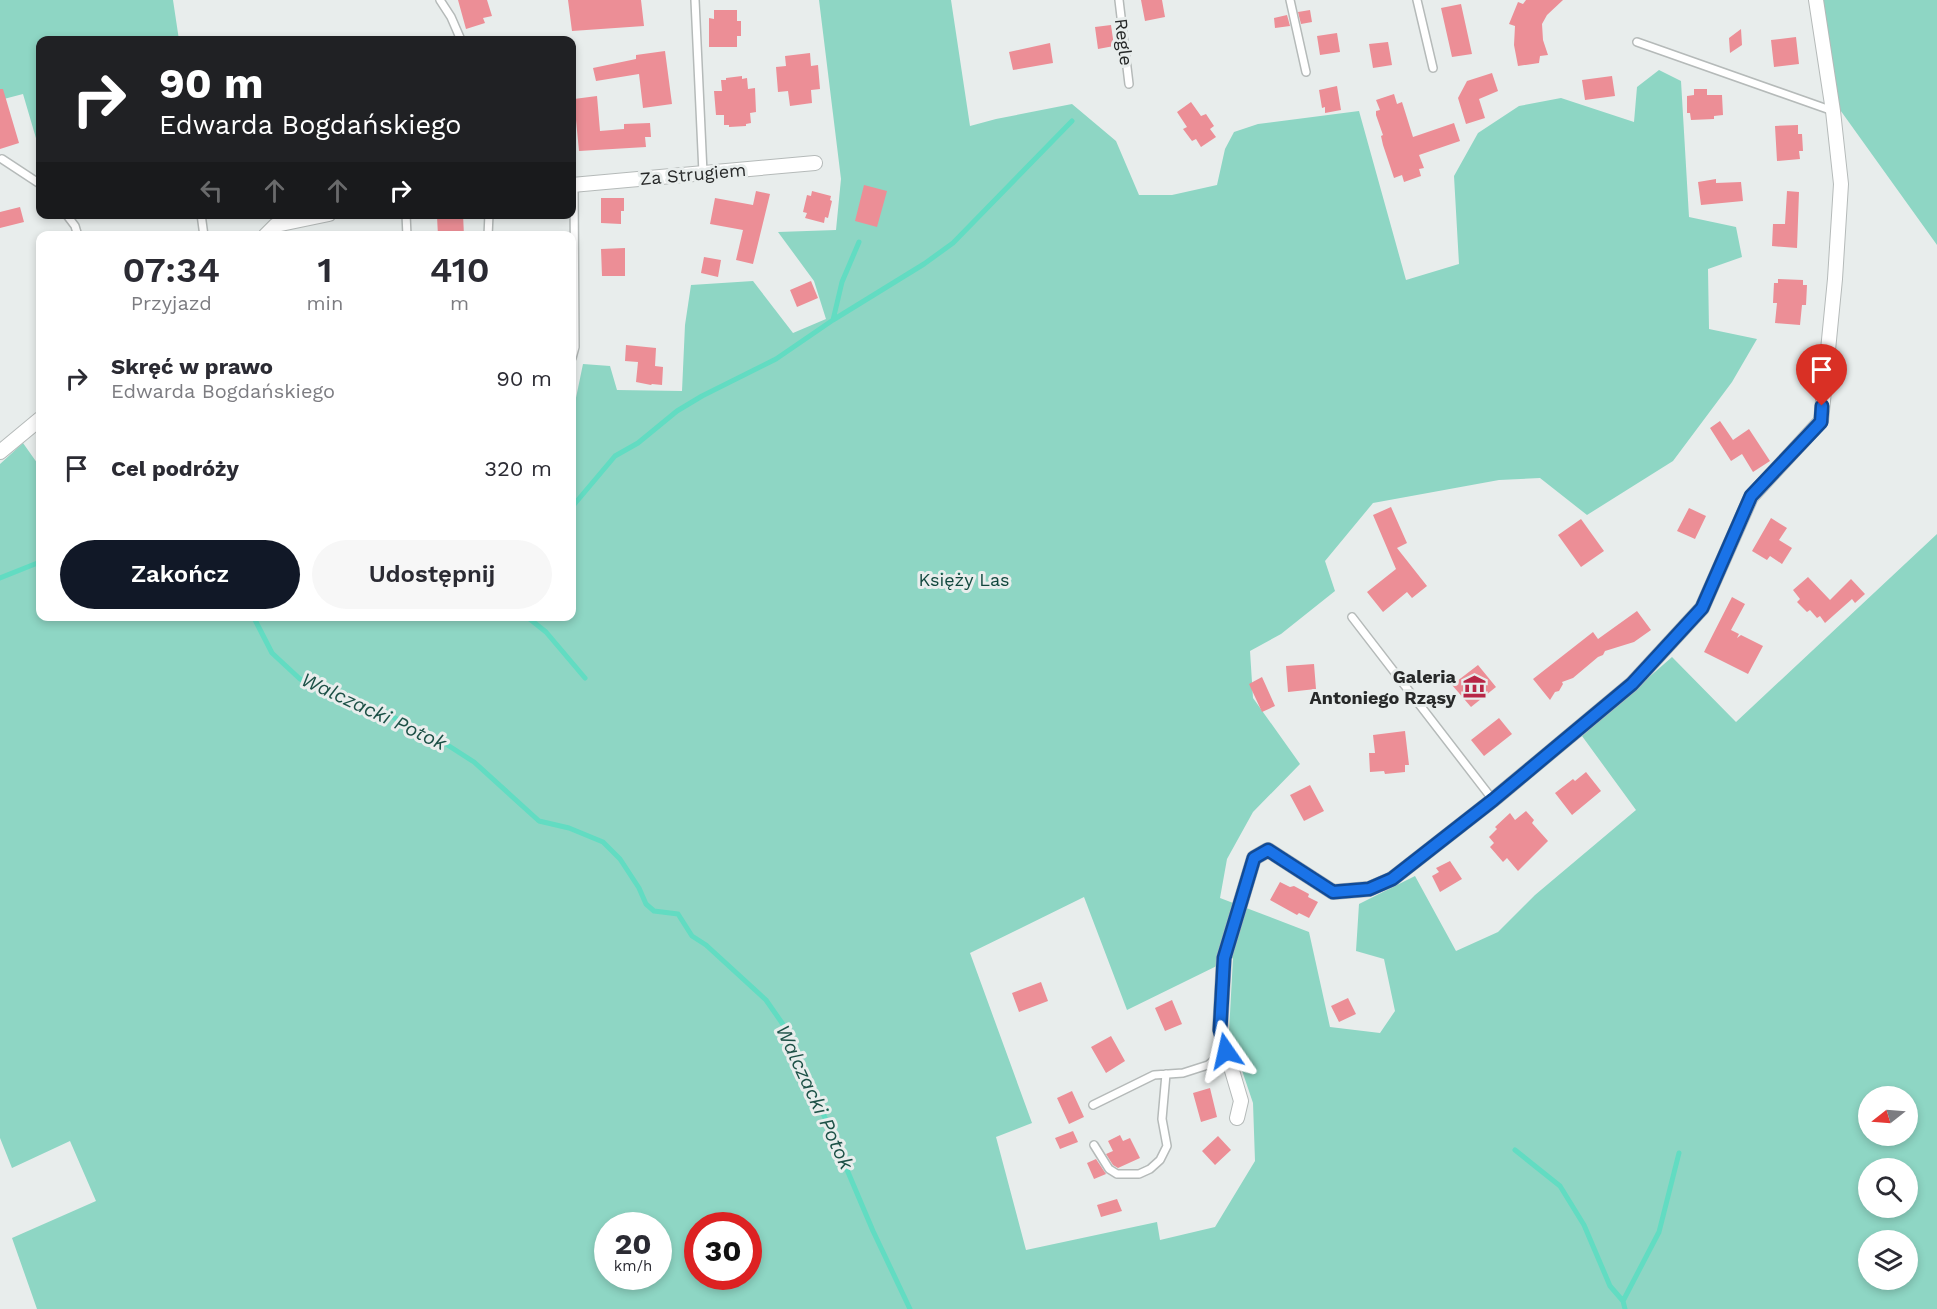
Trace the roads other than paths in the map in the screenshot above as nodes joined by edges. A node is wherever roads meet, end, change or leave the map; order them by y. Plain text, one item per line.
1 (440, 0) edge
2 (695, 0) edge
3 (1119, 0) edge
4 (1290, 0) edge
5 (1417, 0) edge
6 (1816, 0) edge
7 (459, 36) edge
8 (1637, 42) dead end
9 (1433, 68) dead end
10 (1305, 72) dead end
11 (1129, 84) dead end
12 (1833, 111) junction
13 (2, 159) dead end
14 (815, 163) dead end
15 (703, 173) junction
16 (36, 181) edge
17 (576, 185) edge
18 (36, 422) edge
19 (0, 452) edge
20 (1352, 617) dead end
21 (1493, 800) junction
22 (1226, 1051) junction
23 (1166, 1074) junction
24 (1093, 1105) dead end
25 (1237, 1118) dead end
26 (1094, 1145) dead end

1 - 7 lane
2 - 15 lane
3 - 11 lane, Regle
4 - 10 lane
5 - 9 lane
6 - 12 street
8 - 12 lane
12 - 21 street
13 - 16 lane
14 - 15 street, Za Strugiem
15 - 17 street, Za Strugiem
18 - 19 street
20 - 21 lane
21 - 22 street
22 - 23 lane
22 - 25 street
23 - 24 lane
23 - 26 lane

